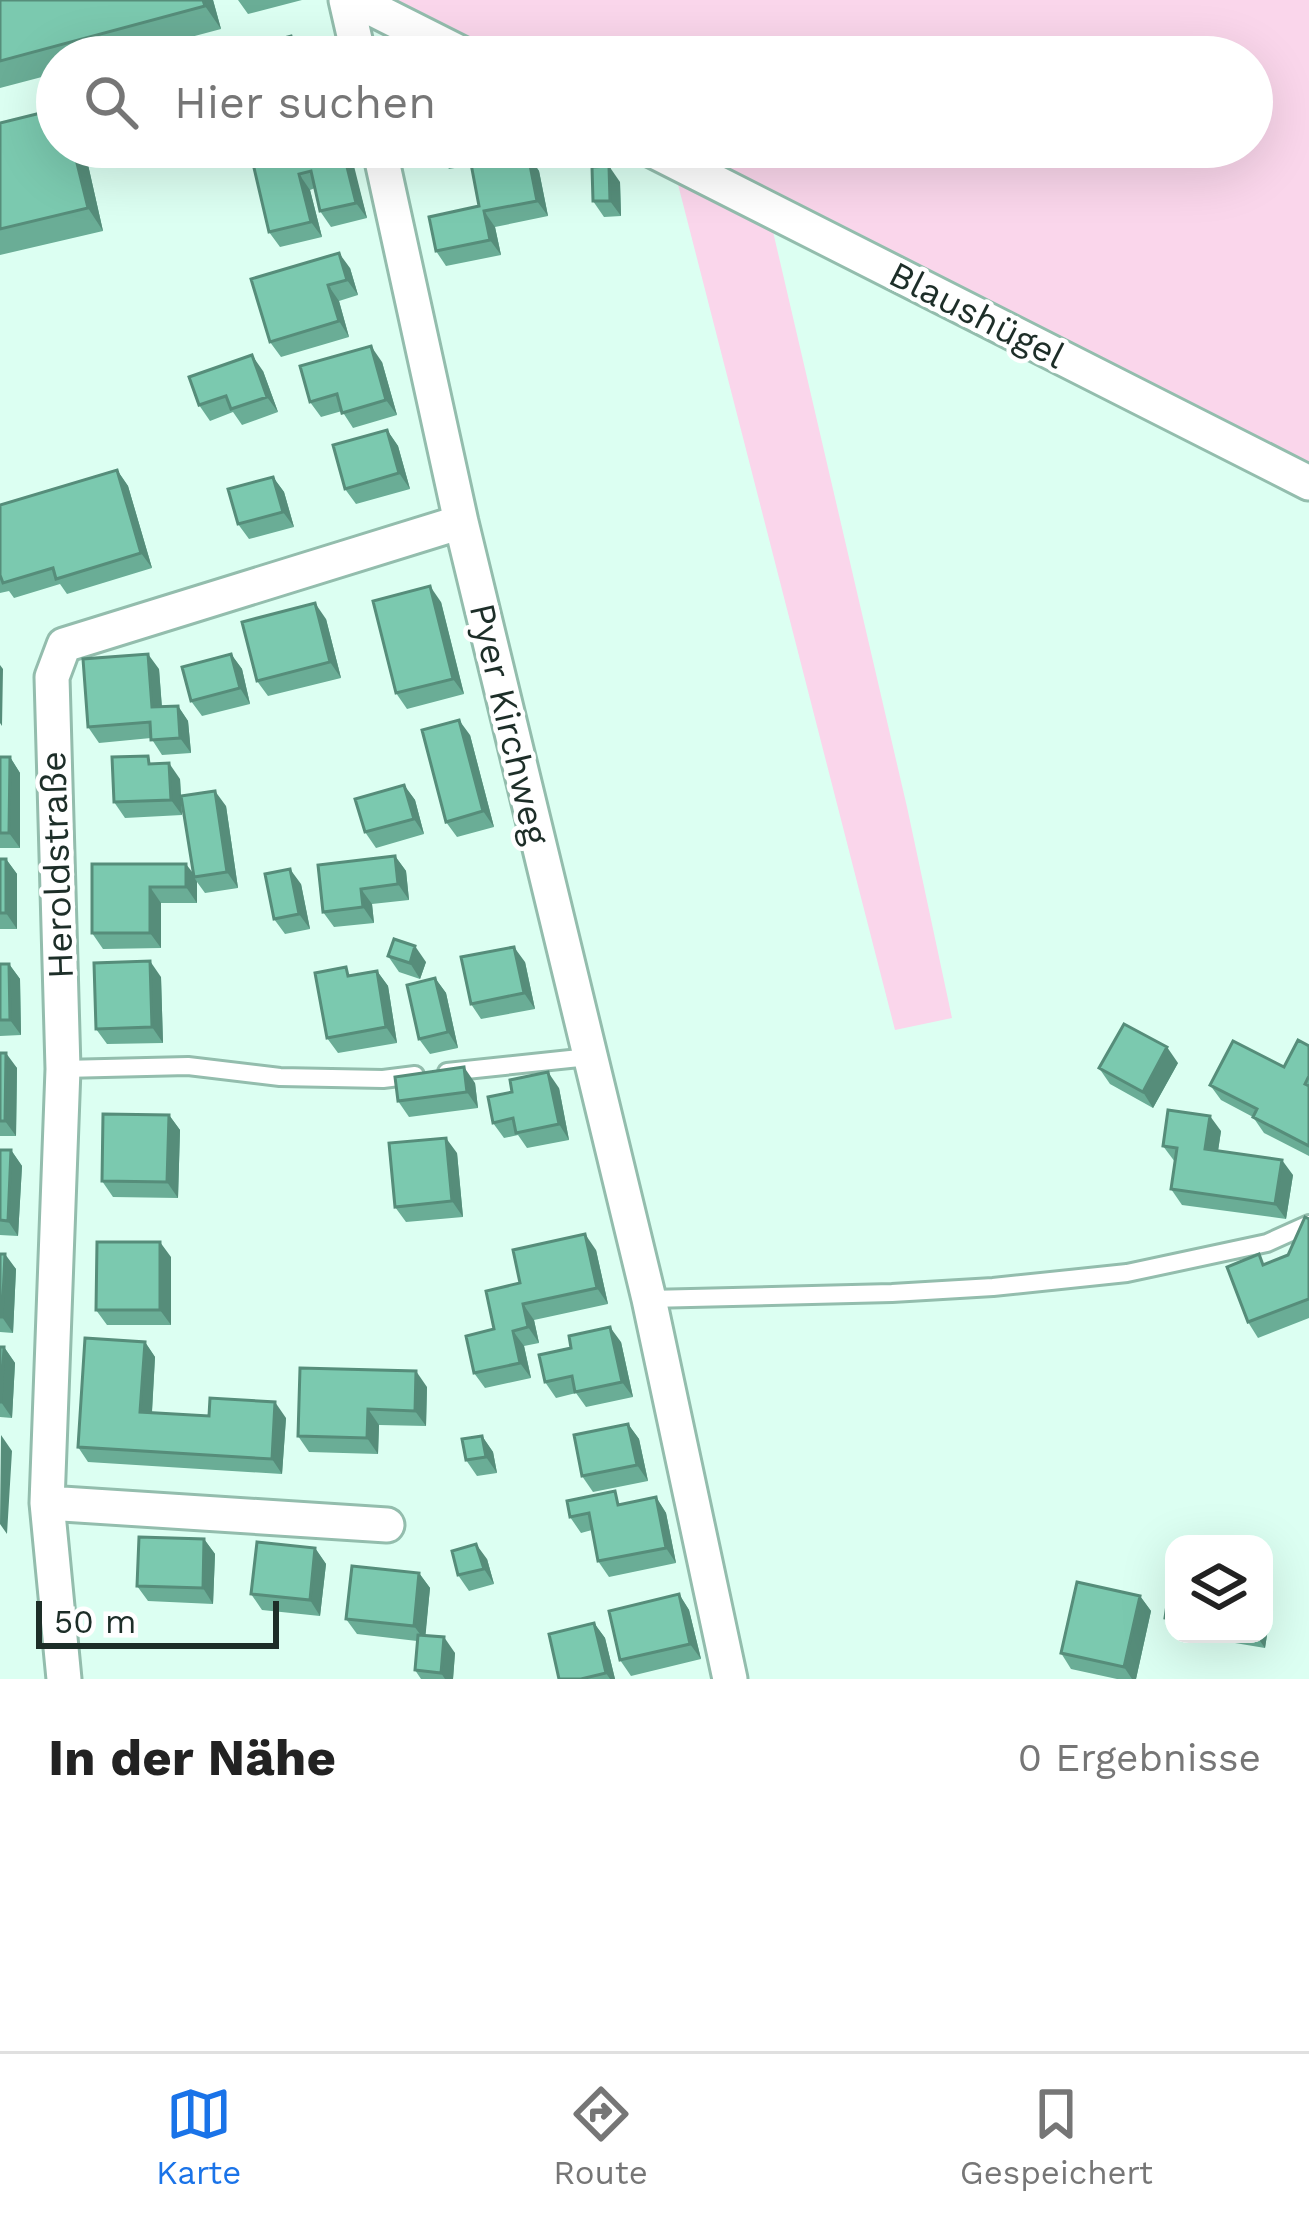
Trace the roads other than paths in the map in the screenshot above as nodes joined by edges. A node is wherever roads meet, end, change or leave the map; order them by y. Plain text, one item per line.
1 (351, 0) edge
2 (356, 36) edge
3 (425, 36) edge
4 (384, 168) edge
5 (687, 168) edge
6 (1309, 483) edge
7 (461, 522) junction
8 (589, 1057) junction
9 (63, 1069) junction
10 (1309, 1224) edge
11 (649, 1299) junction
12 (47, 1503) junction
13 (387, 1525) dead end
14 (64, 1679) edge
15 (730, 1679) edge

1 - 2 street
1 - 3 street
4 - 7 street, Pyer Kirchweg
5 - 6 street, Blaushügel
7 - 8 street, Pyer Kirchweg
7 - 9 street, Heroldstraße
8 - 9 lane
8 - 11 street, Pyer Kirchweg
9 - 12 street, Heroldstraße
10 - 11 lane
11 - 15 street, Pyer Kirchweg
12 - 13 street
12 - 14 street, Heroldstraße

